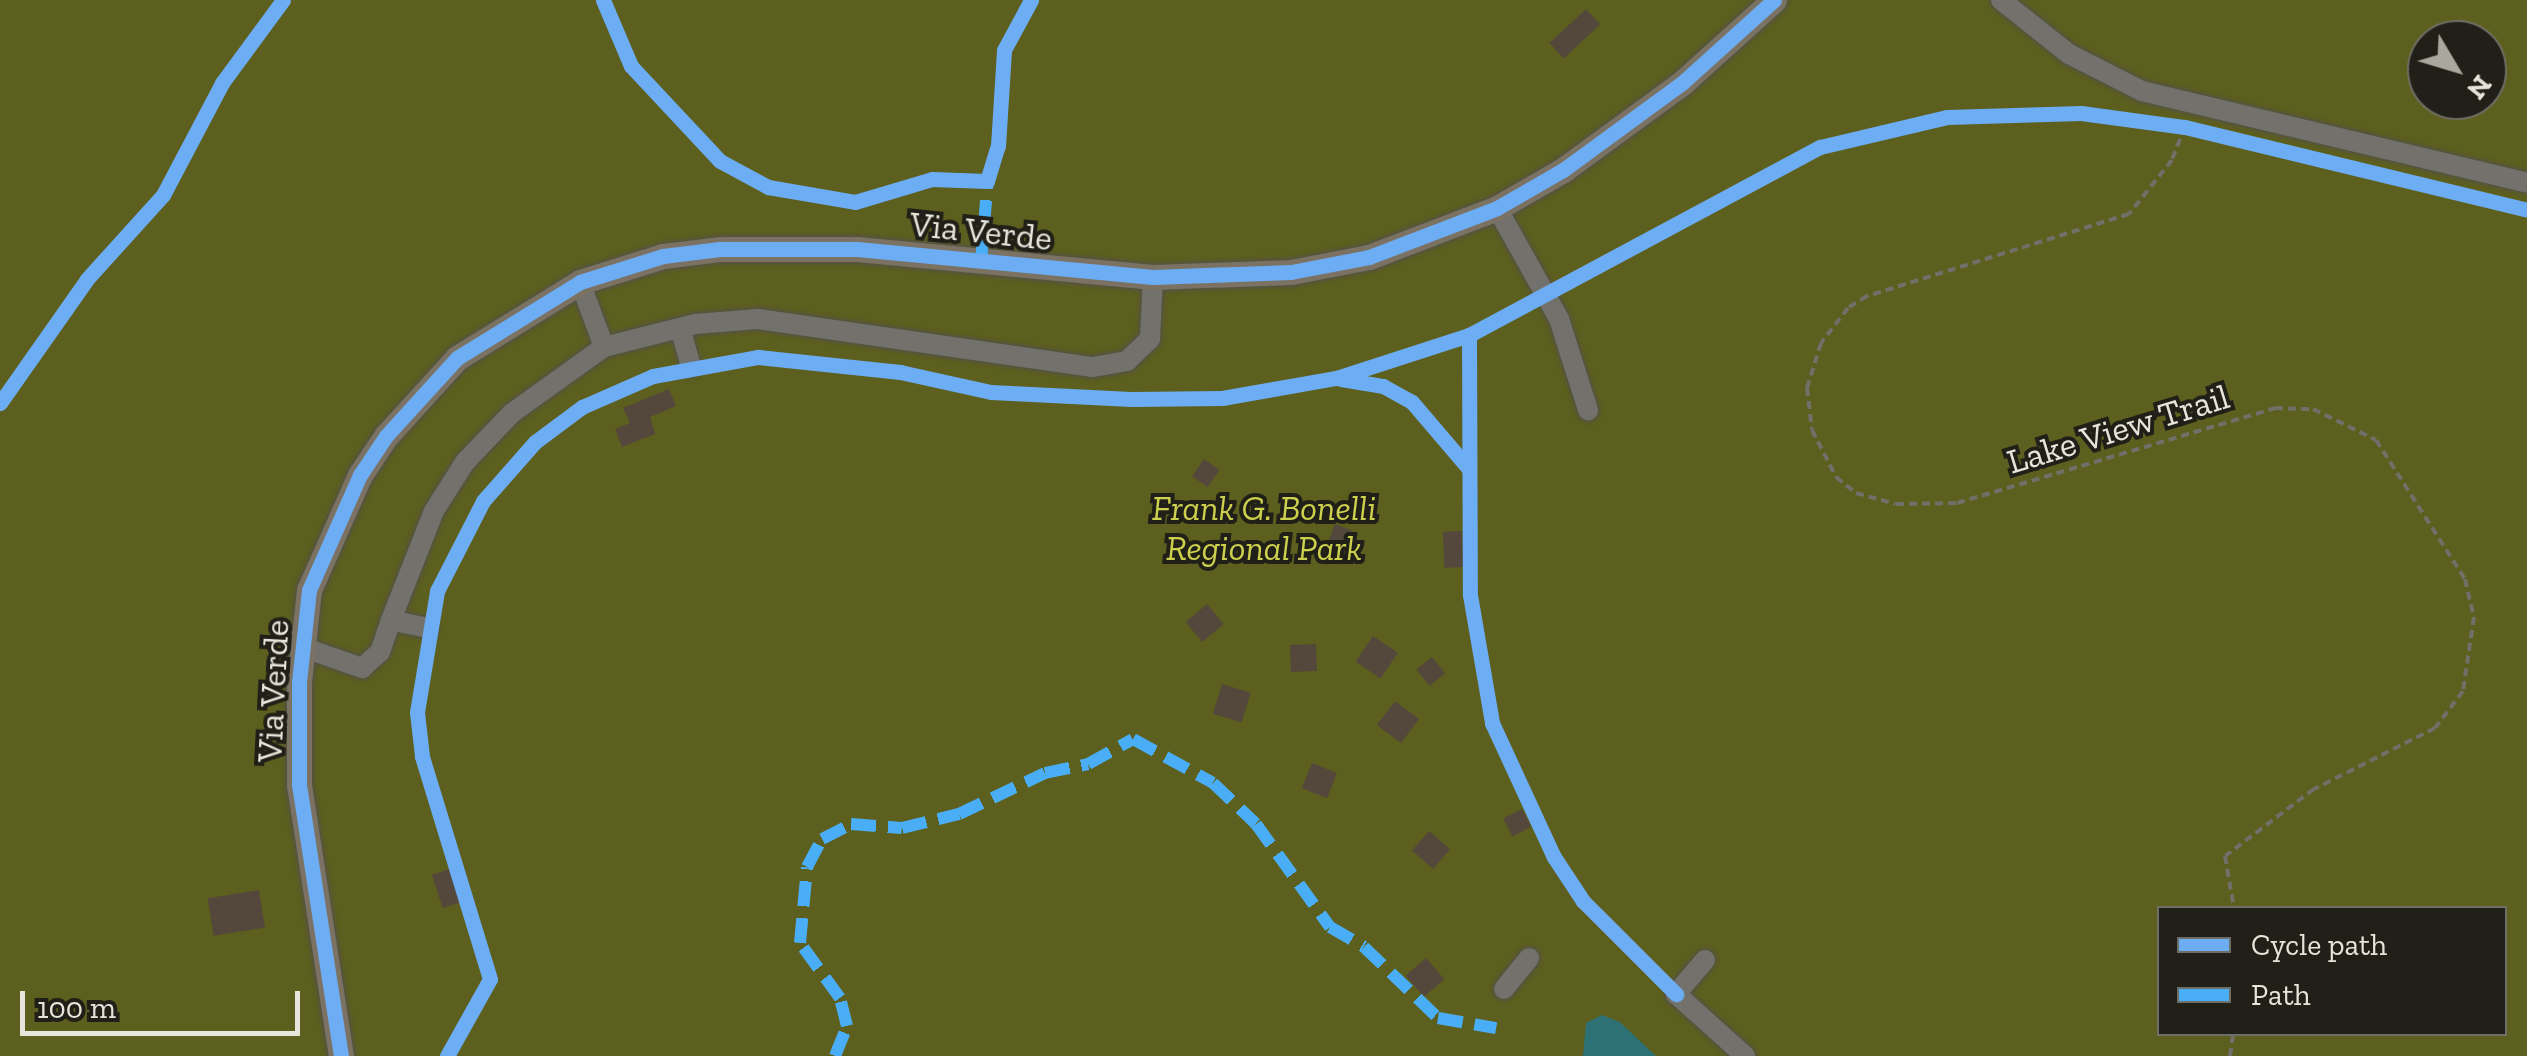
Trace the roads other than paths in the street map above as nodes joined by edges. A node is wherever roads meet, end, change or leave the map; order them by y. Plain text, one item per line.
1 (1774, 0) edge
2 (2001, 0) edge
3 (2527, 183) edge
4 (1497, 208) junction
5 (1152, 277) junction
6 (580, 282) junction
7 (680, 328) junction
8 (604, 347) junction
9 (691, 366) dead end
10 (1588, 410) dead end
11 (391, 620) junction
12 (428, 628) dead end
13 (302, 648) junction
14 (1529, 958) dead end
15 (1705, 960) dead end
16 (1504, 989) dead end
17 (341, 1056) edge
18 (1745, 1056) edge

1 - 4 main road, Via Verde
2 - 3 street
4 - 5 main road, Via Verde
4 - 10 street
5 - 6 main road, Via Verde
5 - 7 street
6 - 8 street
6 - 13 main road, Via Verde
7 - 8 street
7 - 9 street
8 - 11 street
11 - 12 street
11 - 13 street
13 - 17 main road, Via Verde
14 - 16 street
15 - 18 street

